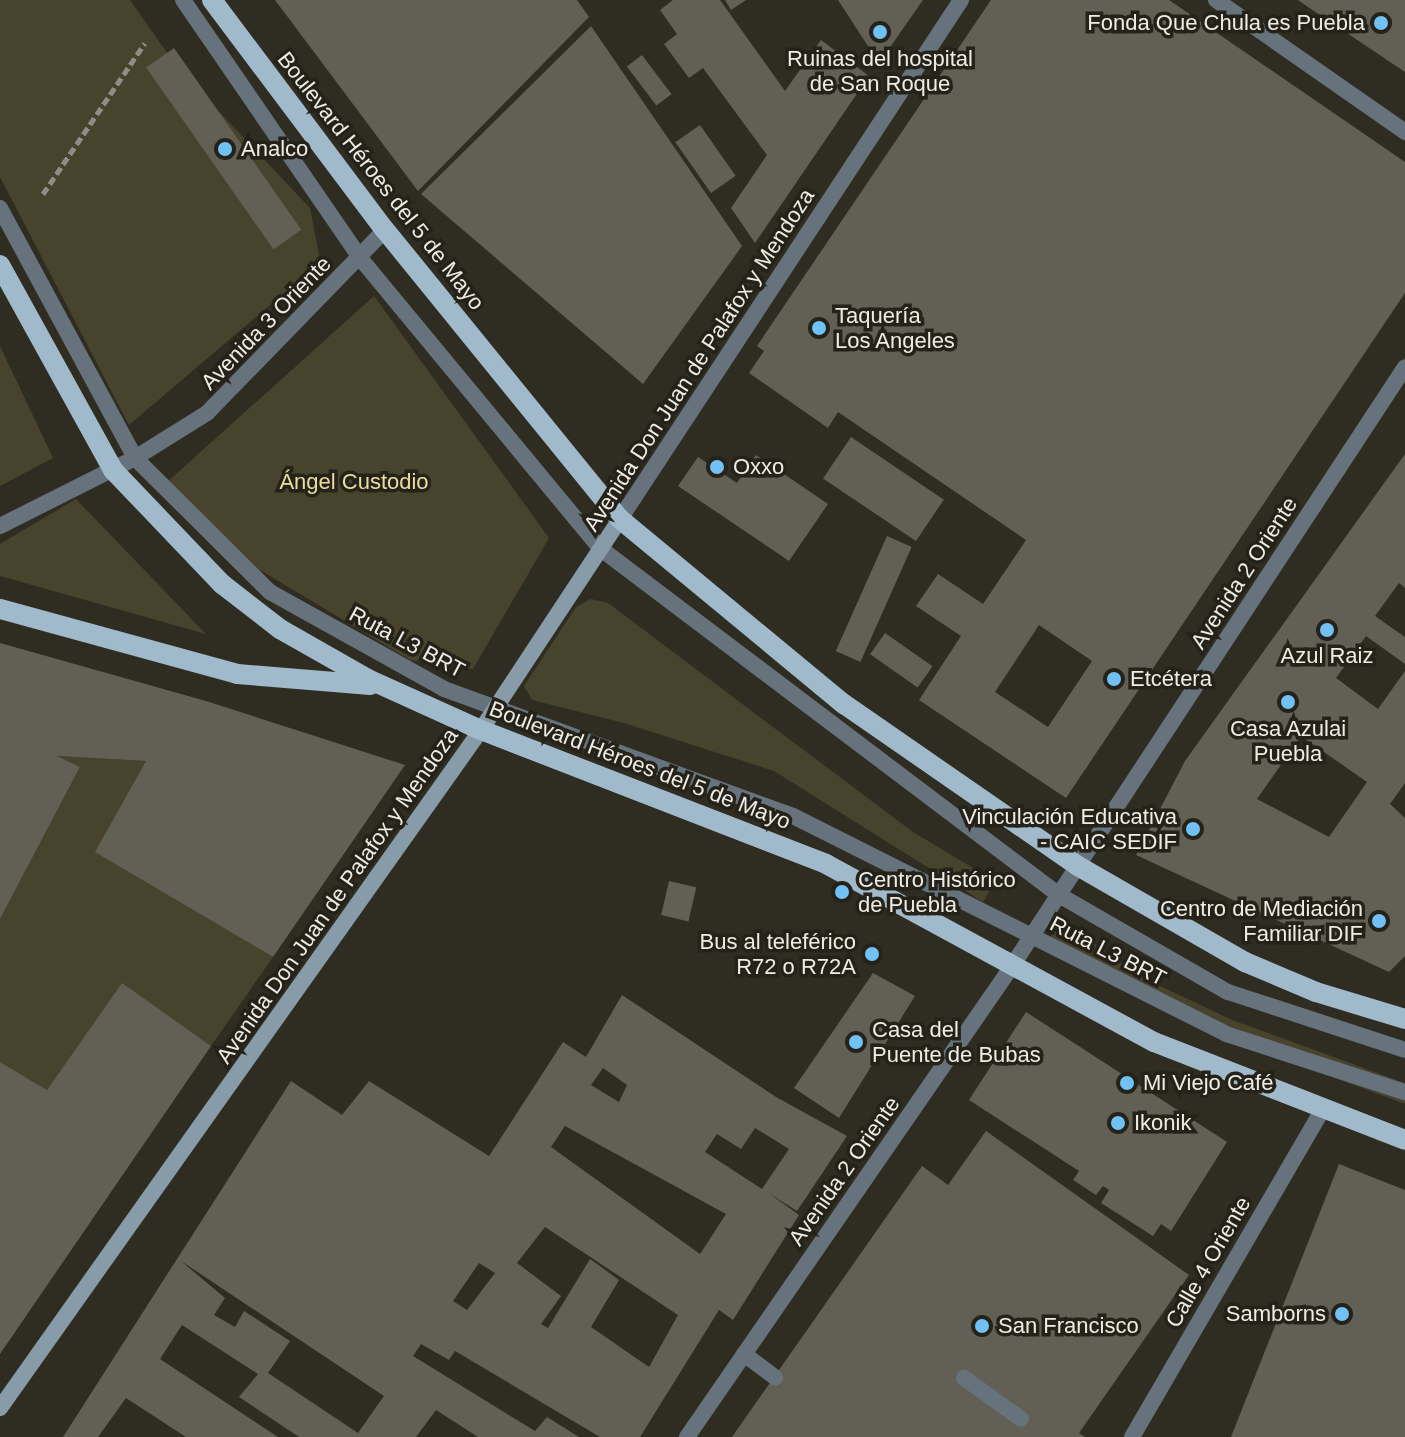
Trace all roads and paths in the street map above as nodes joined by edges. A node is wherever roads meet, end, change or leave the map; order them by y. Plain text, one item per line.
1 (183, 0) edge
2 (212, 0) edge
3 (961, 0) edge
4 (1216, 0) edge
5 (145, 43) dead end
6 (1405, 132) edge
7 (43, 194) dead end
8 (0, 208) edge
9 (385, 230) junction
10 (360, 258) junction
11 (0, 265) edge
12 (1405, 367) edge
13 (135, 458) junction
14 (113, 470) junction
15 (620, 519) junction
16 (0, 526) edge
17 (601, 549) junction
18 (0, 609) edge
19 (386, 687) junction
20 (497, 708) junction
21 (481, 730) junction
22 (1078, 866) junction
23 (1059, 895) junction
24 (1031, 937) junction
25 (1012, 966) junction
26 (1405, 1019) edge
27 (1405, 1050) edge
28 (1405, 1092) edge
29 (1322, 1110) junction
30 (1405, 1140) edge
31 (744, 1354) junction
32 (775, 1377) dead end
33 (964, 1378) dead end
34 (0, 1408) edge
35 (1021, 1419) dead end
36 (687, 1437) edge
37 (1132, 1437) edge

1 - 10 street
2 - 9 main road, Boulevard Héroes del 5 de Mayo
3 - 15 street, Avenida Don Juan de Palafox y Mendoza
4 - 6 street
5 - 7 path
8 - 13 street, Ruta L3 BRT
9 - 10 street, Avenida 3 Oriente
9 - 15 main road, Boulevard Héroes del 5 de Mayo
10 - 13 street, Avenida 3 Oriente
10 - 17 street
11 - 14 main road, Boulevard Héroes del 5 de Mayo
12 - 22 street, Avenida 2 Oriente
13 - 14 street, Avenida 3 Oriente
13 - 20 street, Ruta L3 BRT
14 - 16 street, Avenida 3 Oriente
14 - 19 main road, Boulevard Héroes del 5 de Mayo
15 - 17 main road, Avenida Don Juan de Palafox y Mendoza
15 - 22 main road, Boulevard Héroes del 5 de Mayo
17 - 20 main road, Avenida Don Juan de Palafox y Mendoza
17 - 23 street
18 - 19 main road
19 - 21 main road, Boulevard Héroes del 5 de Mayo
20 - 21 main road, Avenida Don Juan de Palafox y Mendoza
20 - 24 street, Ruta L3 BRT
21 - 25 main road, Boulevard Héroes del 5 de Mayo
21 - 34 main road, Avenida Don Juan de Palafox y Mendoza
22 - 23 street, Avenida 2 Oriente
22 - 26 main road, Boulevard Héroes del 5 de Mayo
23 - 24 street, Avenida 2 Oriente
23 - 27 street
24 - 25 street, Avenida 2 Oriente
24 - 28 street, Ruta L3 BRT
25 - 29 main road, Boulevard Héroes del 5 de Mayo
25 - 31 street, Avenida 2 Oriente
29 - 30 main road, Boulevard Héroes del 5 de Mayo
29 - 37 street, Calle 4 Oriente
31 - 32 street
31 - 36 street, Avenida 2 Oriente
33 - 35 street

